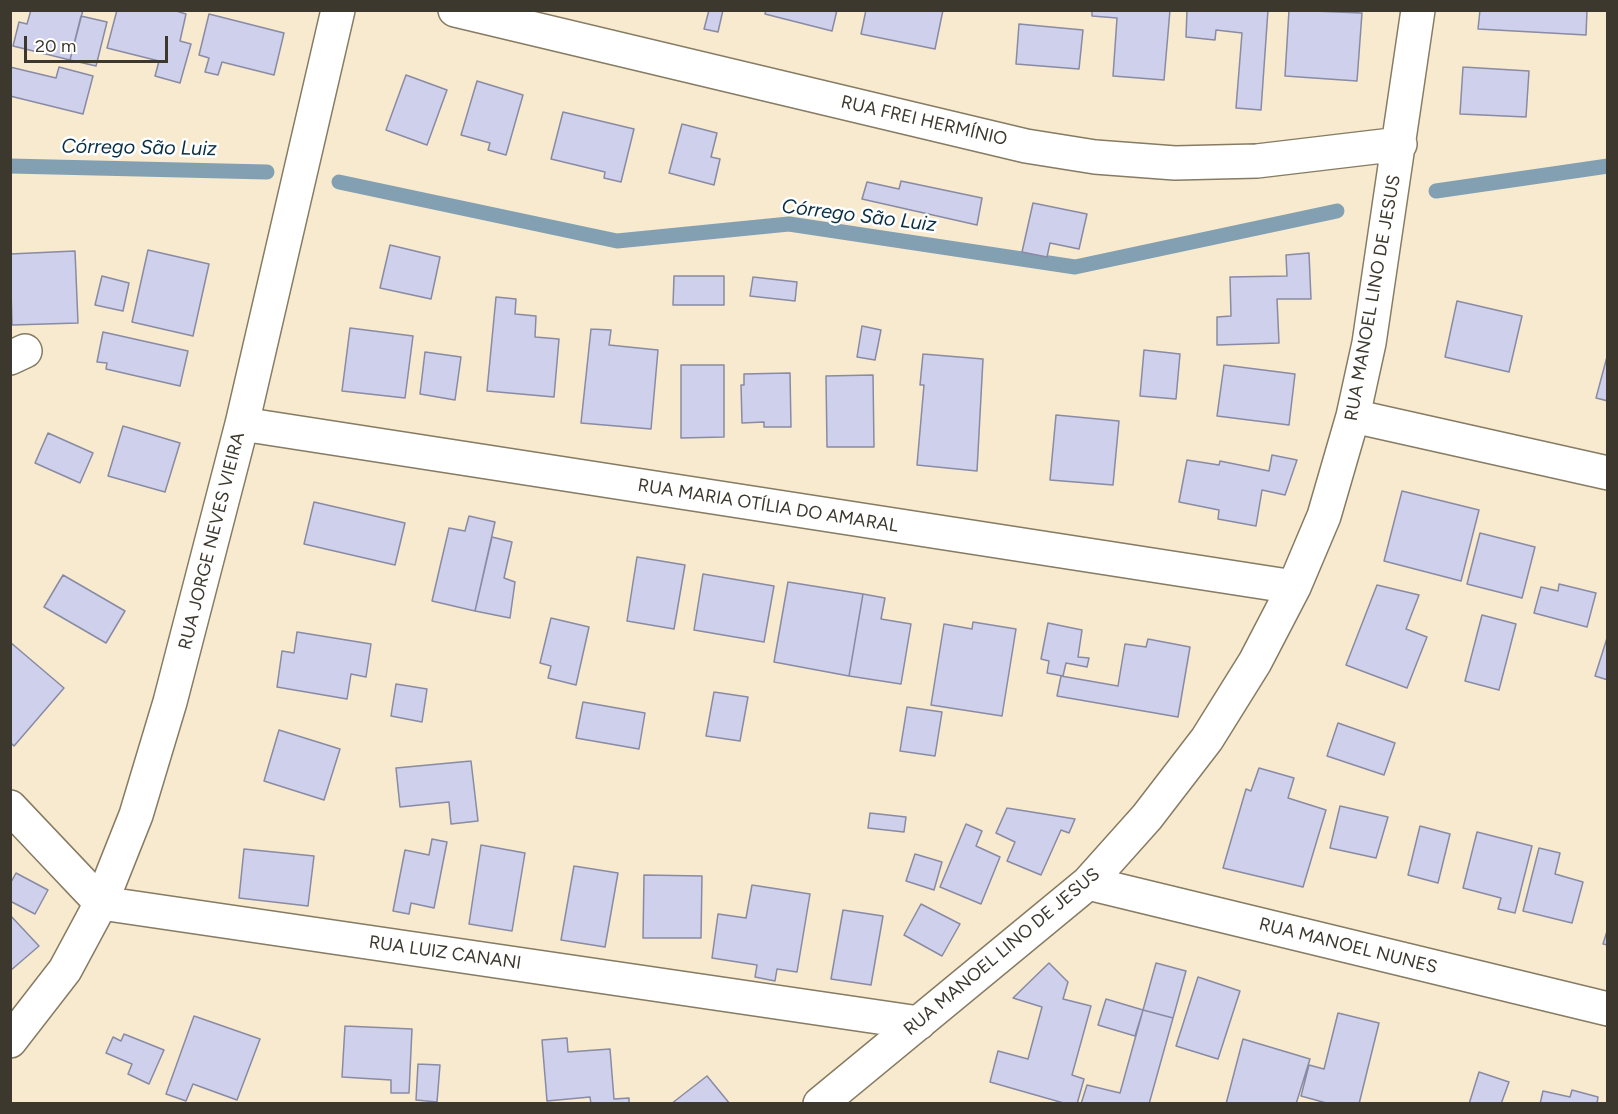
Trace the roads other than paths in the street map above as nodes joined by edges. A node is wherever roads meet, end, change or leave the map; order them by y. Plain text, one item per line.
1 (338, 10) edge
2 (455, 10) edge
3 (1418, 10) edge
4 (1400, 144) junction
5 (1353, 416) junction
6 (242, 424) junction
7 (1608, 473) edge
8 (1294, 587) junction
9 (10, 807) edge
10 (1088, 883) junction
11 (101, 903) junction
12 (1608, 1009) edge
13 (919, 1023) junction
14 (10, 1041) edge
15 (820, 1104) edge

1 - 6 street, RUA JORGE NEVES VIEIRA
2 - 4 street, RUA FREI HERMÍNIO
3 - 4 street, RUA MANOEL LINO DE JESUS
4 - 5 street, RUA MANOEL LINO DE JESUS
5 - 7 street
5 - 8 street, RUA MANOEL LINO DE JESUS
6 - 8 street, RUA MARIA OTÍLIA DO AMARAL
6 - 11 street, RUA JORGE NEVES VIEIRA
8 - 10 street, RUA MANOEL LINO DE JESUS
9 - 11 street
10 - 12 street, RUA MANOEL NUNES
10 - 13 street, RUA MANOEL LINO DE JESUS
11 - 13 street, RUA LUIZ CANANI
11 - 14 street, RUA JORGE NEVES VIEIRA
13 - 15 street, RUA MANOEL LINO DE JESUS

